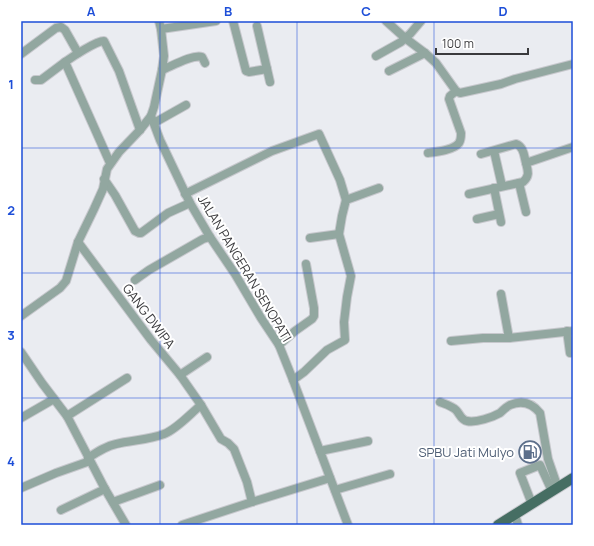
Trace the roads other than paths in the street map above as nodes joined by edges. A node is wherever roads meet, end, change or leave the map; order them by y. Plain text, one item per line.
1 (159, 21) edge
2 (216, 21) edge
3 (233, 21) edge
4 (386, 21) edge
5 (421, 21) edge
6 (257, 26) dead end
7 (161, 29) junction
8 (406, 38) junction
9 (78, 53) junction
10 (425, 53) junction
11 (21, 54) edge
12 (376, 56) dead end
13 (65, 62) junction
14 (206, 63) dead end
15 (573, 64) edge
16 (267, 69) junction
17 (162, 70) junction
18 (389, 71) dead end
19 (35, 80) dead end
20 (270, 82) dead end
21 (456, 91) junction
22 (186, 105) dead end
23 (153, 119) junction
24 (140, 130) junction
25 (573, 147) edge
26 (494, 151) junction
27 (428, 153) dead end
28 (482, 154) dead end
29 (110, 163) junction
30 (526, 163) junction
31 (104, 180) junction
32 (519, 183) junction
33 (502, 186) junction
34 (379, 188) dead end
35 (494, 188) junction
36 (185, 194) junction
37 (469, 194) dead end
38 (346, 200) junction
39 (190, 203) junction
40 (526, 212) dead end
41 (477, 219) dead end
42 (339, 234) junction
43 (210, 237) junction
44 (310, 238) dead end
45 (78, 242) junction
46 (306, 264) dead end
47 (135, 280) dead end
48 (502, 294) dead end
49 (21, 316) edge
50 (570, 331) edge
51 (509, 338) junction
52 (451, 342) dead end
53 (279, 345) junction
54 (21, 352) edge
55 (570, 353) dead end
56 (208, 357) dead end
57 (180, 375) junction
58 (127, 378) dead end
59 (293, 380) junction
60 (54, 400) junction
61 (440, 402) dead end
62 (201, 405) junction
63 (67, 416) junction
64 (21, 418) edge
65 (368, 441) dead end
66 (320, 452) junction
67 (89, 459) junction
68 (390, 474) dead end
69 (330, 478) junction
70 (573, 478) edge
71 (160, 486) dead end
72 (21, 488) edge
73 (105, 489) junction
74 (335, 490) junction
75 (555, 490) junction
76 (113, 502) junction
77 (252, 502) junction
78 (532, 504) junction
79 (61, 510) dead end
80 (515, 515) junction
81 (126, 525) edge
82 (182, 525) edge
83 (348, 525) edge
84 (498, 525) edge
85 (518, 525) edge

1 - 7 street
2 - 7 street
3 - 16 street
4 - 8 street
5 - 8 street
6 - 16 street
7 - 17 street
8 - 10 street
8 - 12 street
9 - 11 street
9 - 13 street
9 - 24 street
10 - 18 street
10 - 21 street
13 - 19 street
13 - 29 street
14 - 17 street
15 - 21 street
16 - 20 street
17 - 23 street
21 - 27 street
22 - 23 street
23 - 24 street
23 - 36 street, JALAN PANGERAN SENOPATI
24 - 29 street
25 - 30 street
26 - 28 street
26 - 30 street
26 - 33 street
29 - 31 street
30 - 32 street
31 - 39 street
31 - 45 street
32 - 33 street
32 - 40 street
33 - 35 street
34 - 38 street
35 - 37 street
35 - 41 street
36 - 38 street
36 - 39 street, JALAN PANGERAN SENOPATI
38 - 42 street
39 - 43 street, JALAN PANGERAN SENOPATI
42 - 44 street
42 - 59 street
43 - 47 street
43 - 53 street, JALAN PANGERAN SENOPATI
45 - 49 street
45 - 57 street, GANG DWIPA
46 - 53 street
48 - 51 street
50 - 51 street
50 - 55 street
51 - 52 street
53 - 59 street, JALAN PANGERAN SENOPATI
54 - 60 street
56 - 57 street
57 - 62 street, GANG DWIPA
58 - 63 street
59 - 66 street, JALAN PANGERAN SENOPATI
60 - 63 street
60 - 64 street
61 - 75 street
62 - 67 street
62 - 77 street, GANG DWIPA
63 - 67 street
65 - 66 street
66 - 69 street, JALAN PANGERAN SENOPATI
67 - 72 street
67 - 73 street
68 - 74 street
69 - 74 street, JALAN PANGERAN SENOPATI
69 - 77 street
70 - 75 main road
71 - 76 street
73 - 76 street
73 - 79 street
74 - 83 street, JALAN PANGERAN SENOPATI
75 - 78 main road
75 - 78 street
76 - 81 street
77 - 82 street
78 - 80 main road
80 - 84 main road
80 - 85 street

